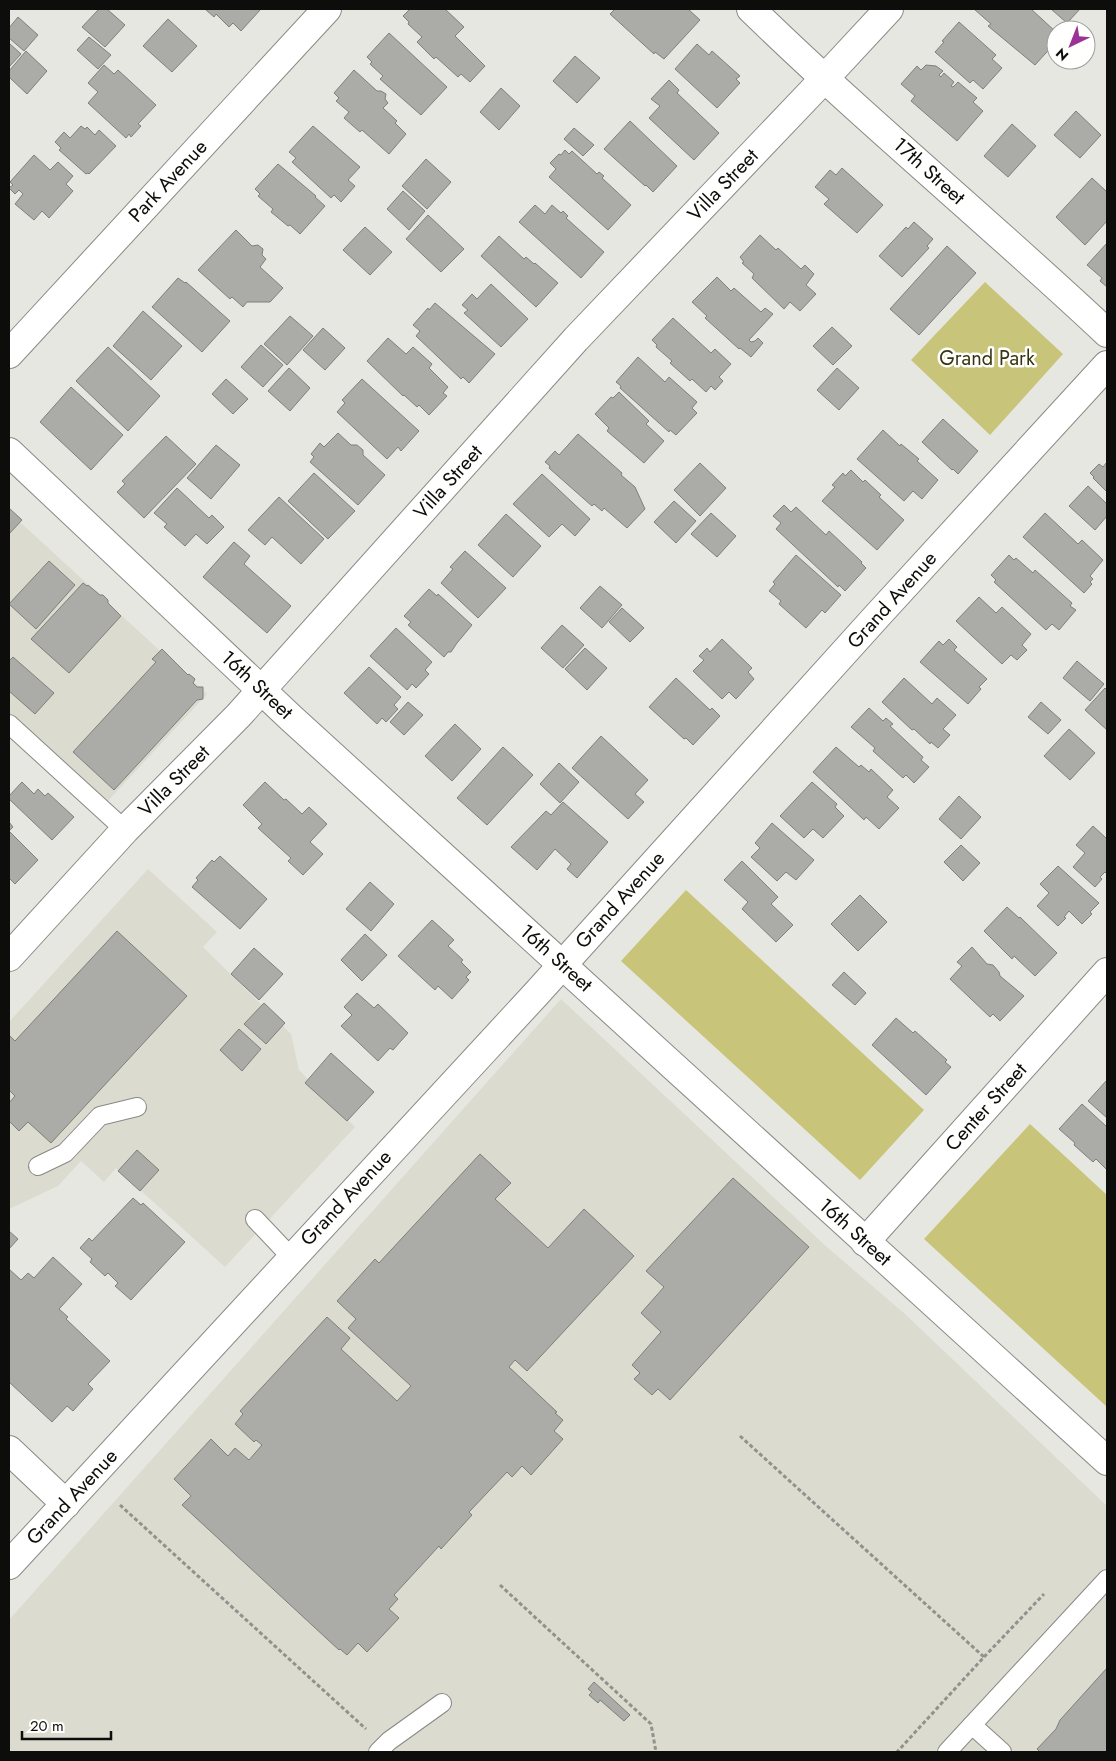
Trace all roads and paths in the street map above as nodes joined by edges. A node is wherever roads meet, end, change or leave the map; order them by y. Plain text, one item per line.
1 (327, 9) edge
2 (751, 9) edge
3 (888, 9) edge
4 (824, 79) junction
5 (1107, 333) edge
6 (9, 354) edge
7 (1107, 365) edge
8 (9, 452) edge
9 (261, 689) junction
10 (9, 724) edge
11 (125, 830) junction
12 (9, 957) edge
13 (563, 964) junction
14 (1107, 972) edge
15 (137, 1108) dead end
16 (38, 1166) dead end
17 (255, 1219) dead end
18 (865, 1242) junction
19 (291, 1257) junction
20 (740, 1436) dead end
21 (9, 1450) edge
22 (1107, 1461) edge
23 (66, 1504) junction
24 (120, 1505) dead end
25 (9, 1565) edge
26 (1107, 1579) edge
27 (500, 1585) dead end
28 (1044, 1594) dead end
29 (984, 1658) junction
30 (442, 1703) dead end
31 (972, 1725) junction
32 (366, 1729) dead end
33 (378, 1752) edge
34 (656, 1752) edge
35 (897, 1752) edge
36 (947, 1752) edge
37 (1002, 1752) edge

1 - 6 street, Park Avenue
2 - 4 street, 17th Street
3 - 4 street, Villa Street
4 - 5 street, 17th Street
4 - 9 street, Villa Street
7 - 13 street, Grand Avenue
8 - 9 street, 16th Street
9 - 11 street, Villa Street
9 - 13 street, 16th Street
10 - 11 lane
11 - 12 street, Villa Street
13 - 18 street, 16th Street
13 - 19 street, Grand Avenue
14 - 18 street, Center Street
15 - 16 lane
17 - 19 lane
18 - 22 street, 16th Street
19 - 23 street, Grand Avenue
20 - 29 path
21 - 23 street
23 - 25 street, Grand Avenue
24 - 32 path
26 - 31 lane
27 - 34 path
28 - 29 path
29 - 35 path
30 - 33 lane
31 - 36 lane
31 - 37 lane

